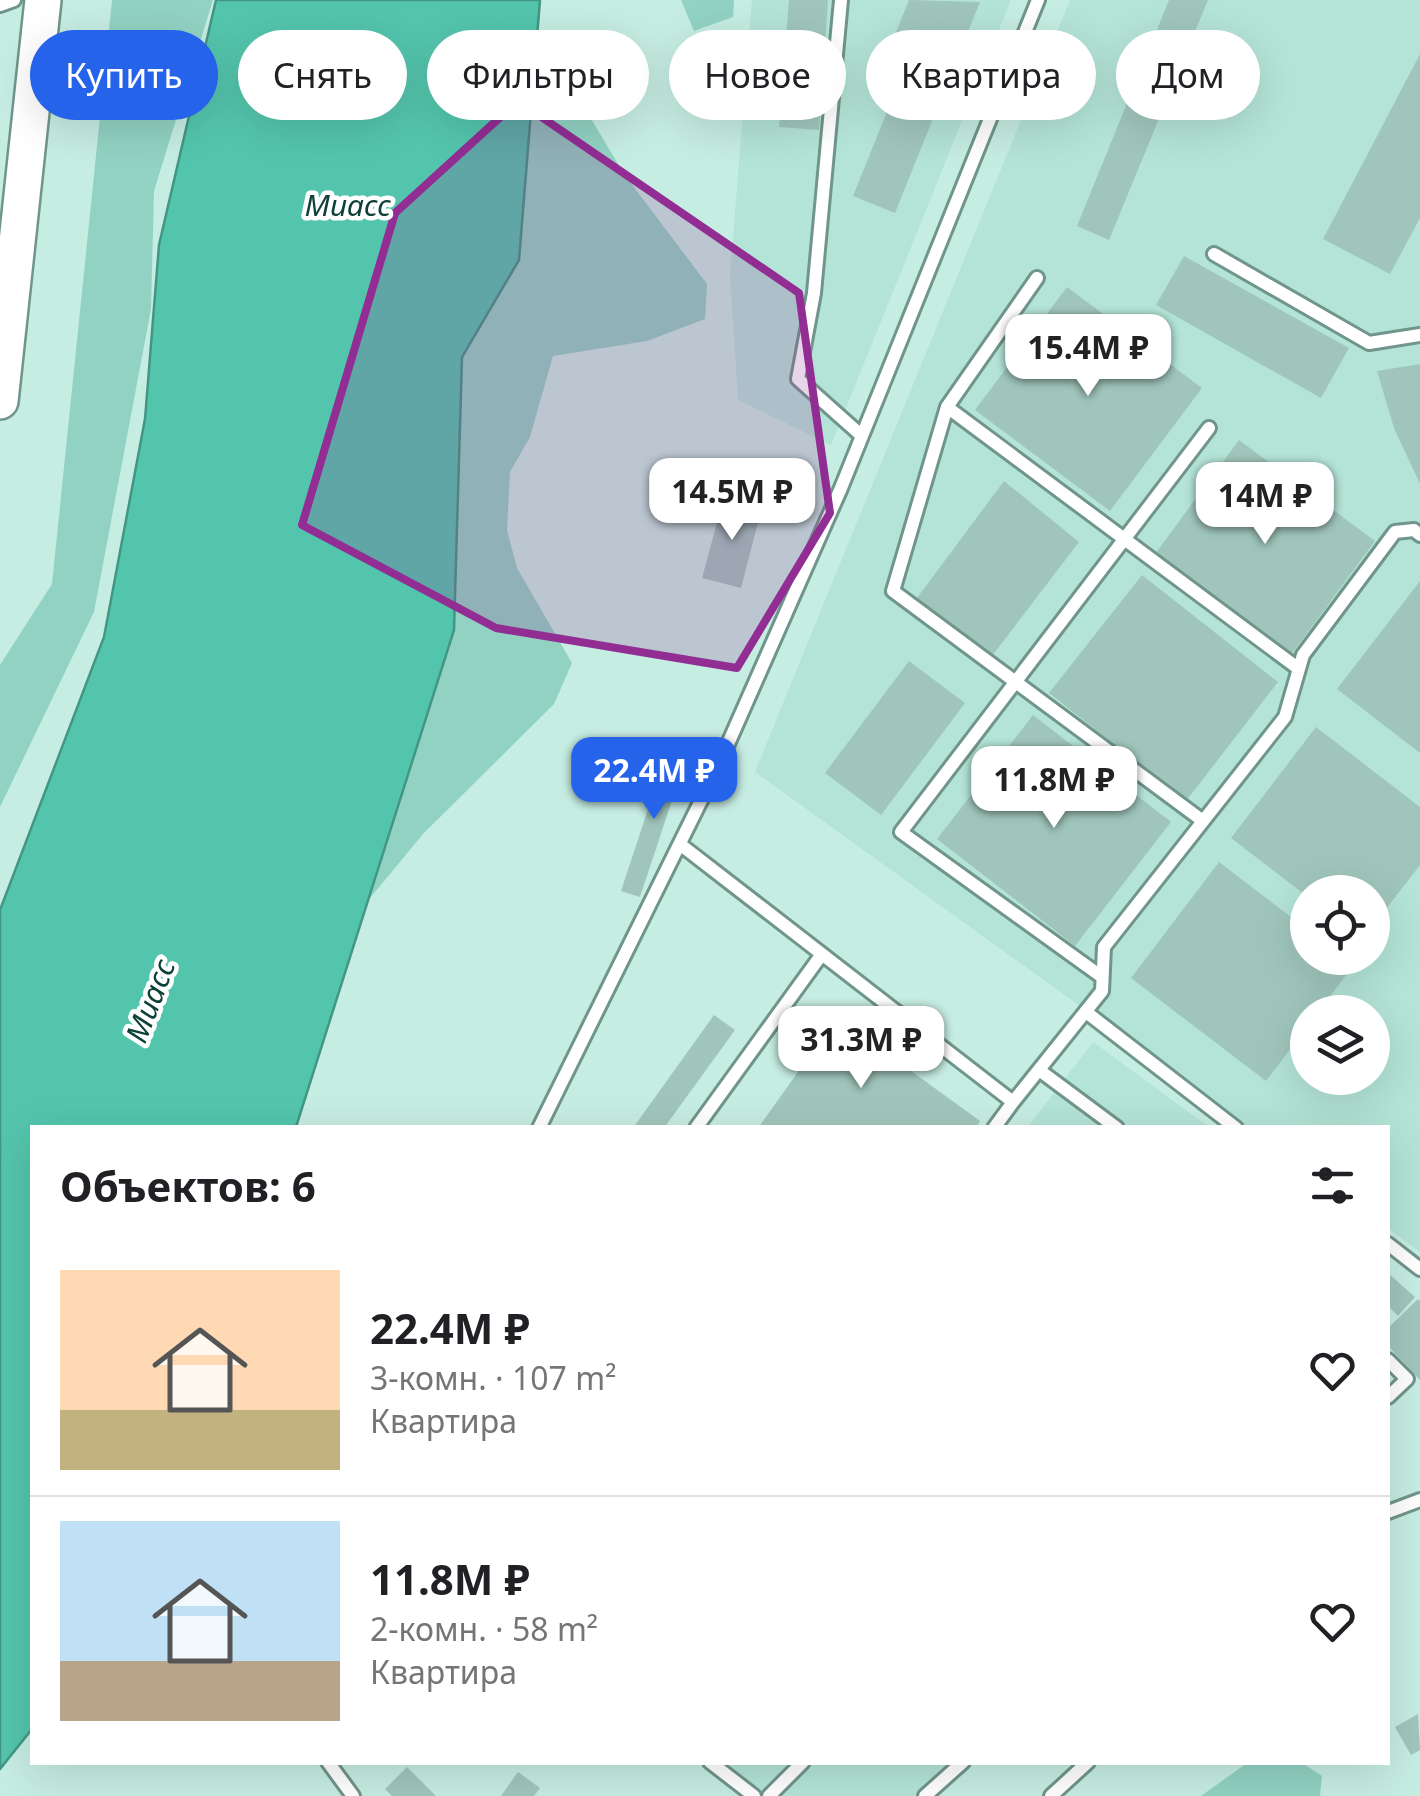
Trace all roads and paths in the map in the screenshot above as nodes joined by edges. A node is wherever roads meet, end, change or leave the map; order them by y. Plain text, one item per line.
1 (14, 0) edge
2 (43, 0) edge
3 (841, 0) edge
4 (1038, 0) edge
5 (0, 4) edge
6 (1214, 254) dead end
7 (1038, 278) dead end
8 (1420, 335) edge
9 (0, 401) edge
10 (948, 407) junction
11 (1210, 428) dead end
12 (862, 436) junction
13 (1420, 534) edge
14 (1126, 540) junction
15 (1299, 668) junction
16 (1013, 680) junction
17 (1203, 821) junction
18 (681, 845) junction
19 (822, 954) junction
20 (1102, 977) junction
21 (1086, 1012) junction
22 (1039, 1070) junction
23 (1013, 1102) junction
24 (541, 1125) edge
25 (698, 1125) edge
26 (996, 1125) edge
27 (1114, 1125) edge
28 (1232, 1125) edge
29 (1390, 1246) edge
30 (1420, 1270) edge
31 (1390, 1362) edge
32 (1390, 1395) edge
33 (1420, 1500) edge
34 (1390, 1511) edge
35 (330, 1765) edge
36 (714, 1765) edge
37 (800, 1765) edge
38 (960, 1765) edge
39 (1085, 1765) edge
40 (353, 1796) edge
41 (754, 1796) edge
42 (770, 1796) edge
43 (925, 1796) edge
44 (1051, 1796) edge

1 - 5 lane
2 - 9 main road
3 - 12 lane
4 - 12 lane
6 - 8 lane
7 - 10 lane
10 - 14 lane
10 - 16 lane
11 - 14 lane
12 - 18 lane
13 - 15 lane
14 - 15 lane
14 - 16 lane
15 - 17 lane
16 - 17 lane
16 - 20 lane
17 - 20 lane
18 - 19 lane
18 - 24 lane
19 - 23 lane
19 - 25 lane
20 - 21 lane
21 - 22 lane
21 - 28 lane
22 - 23 lane
22 - 27 lane
23 - 26 lane
29 - 30 lane
31 - 32 lane
33 - 34 lane
35 - 40 lane
36 - 41 lane
37 - 42 lane
38 - 43 lane
39 - 44 lane

